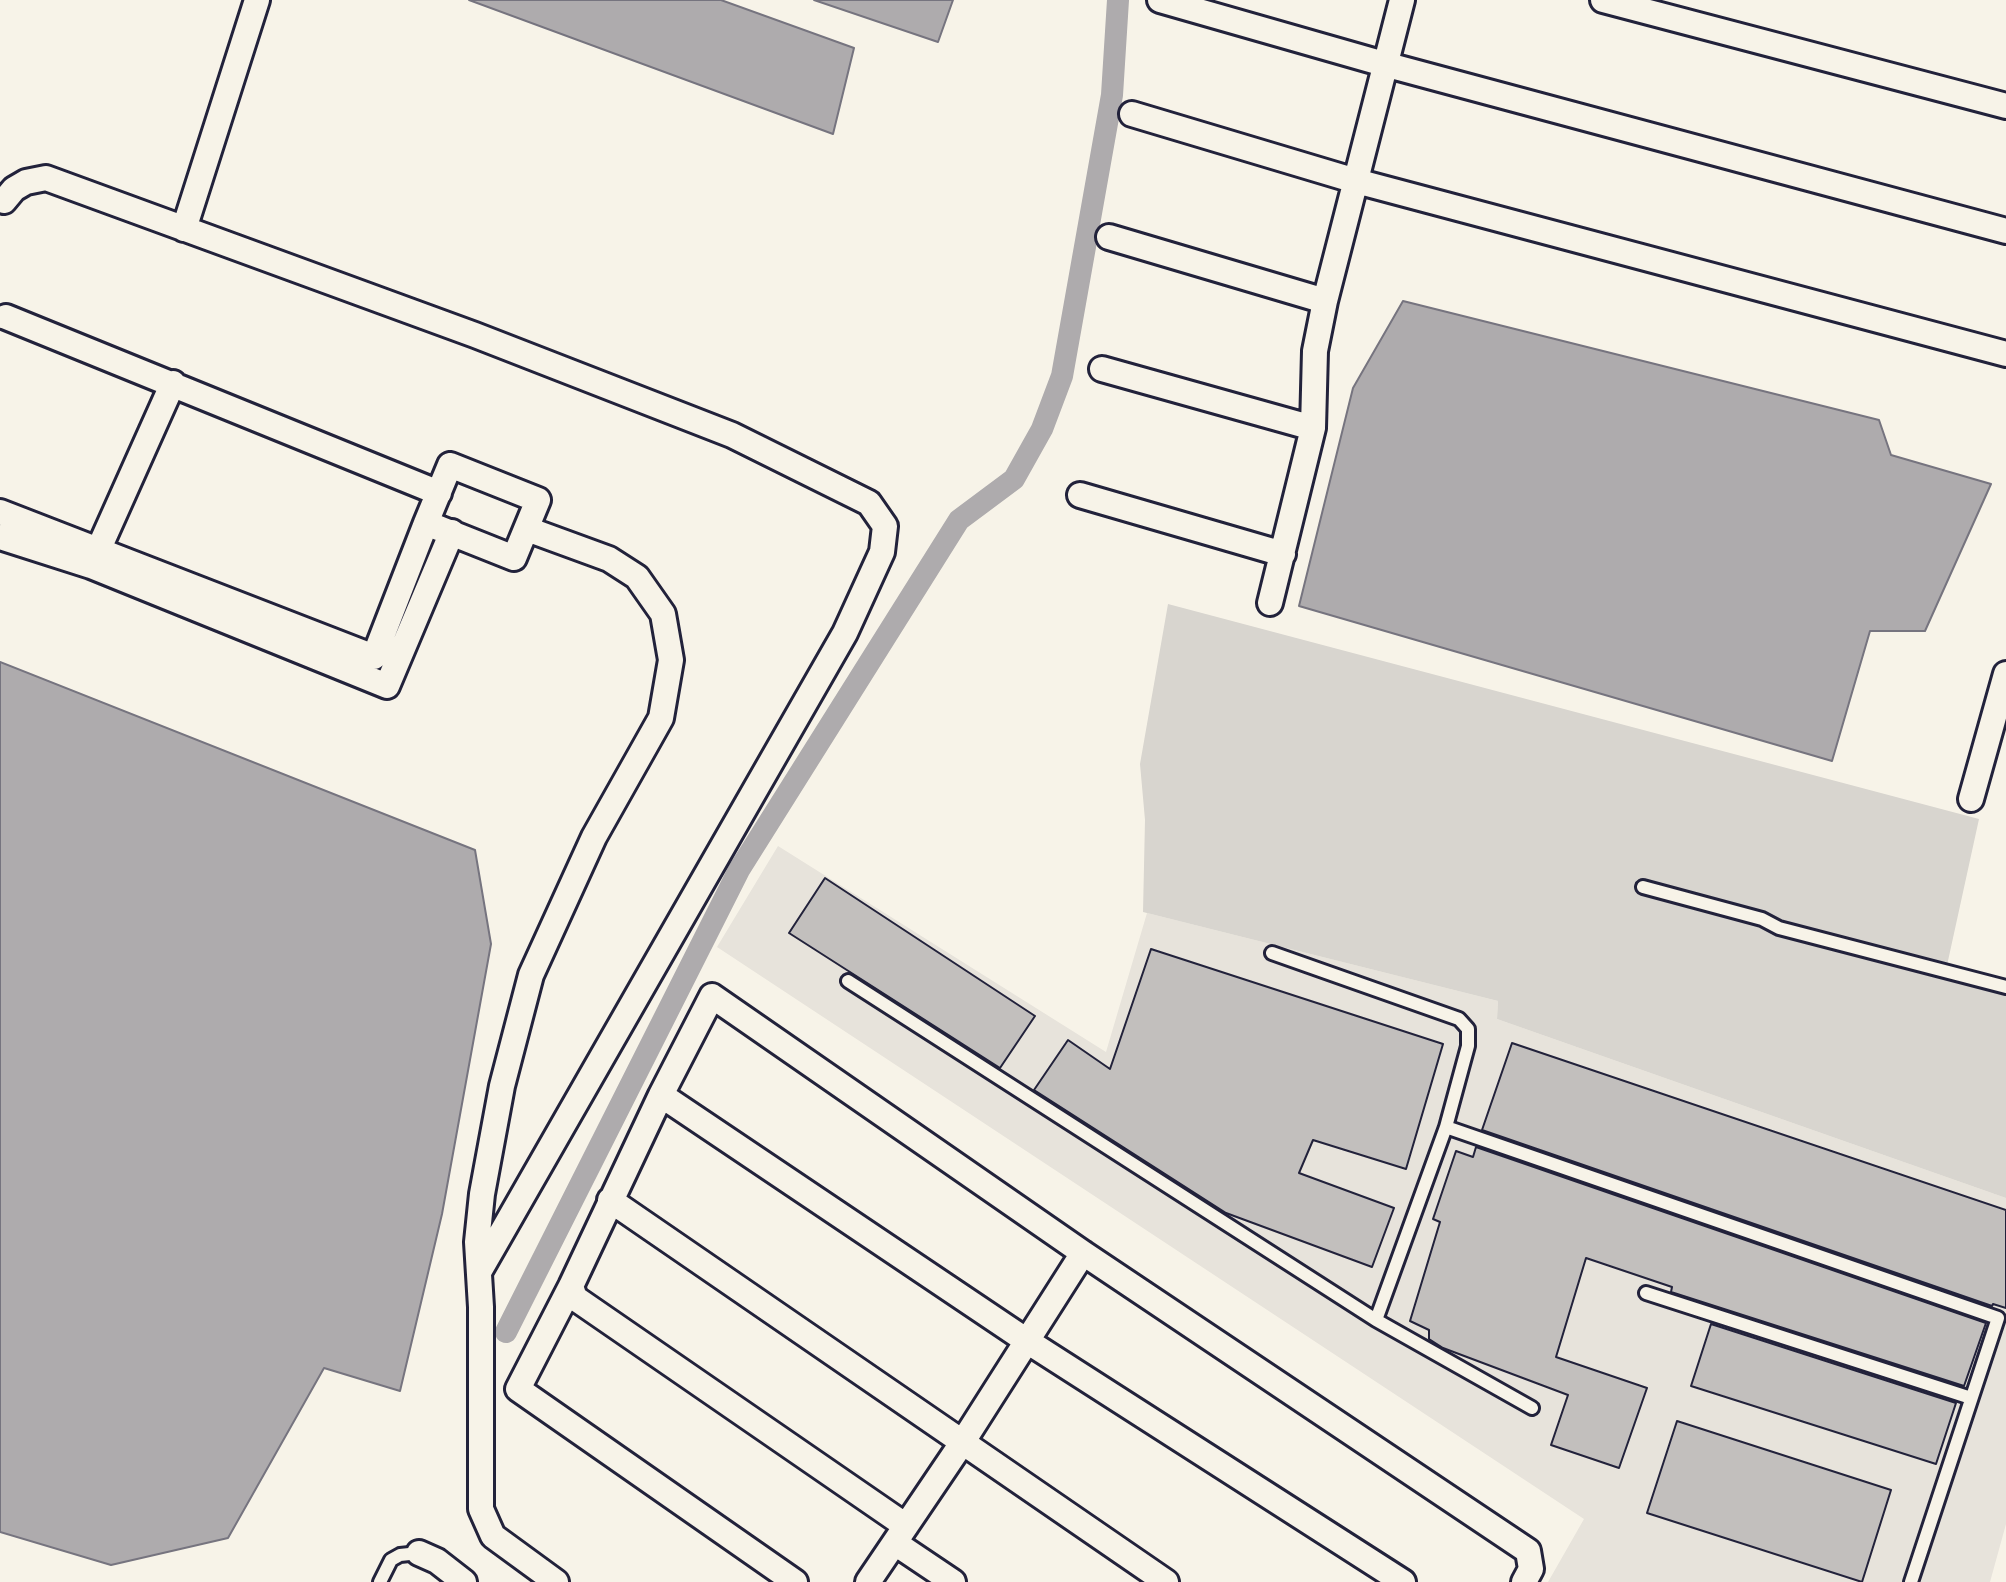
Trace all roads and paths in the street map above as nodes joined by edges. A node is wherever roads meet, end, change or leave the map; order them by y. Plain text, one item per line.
1 (257, 0) edge
2 (1160, 0) edge
3 (1402, 0) edge
4 (1603, 0) edge
5 (1384, 64) junction
6 (2006, 106) edge
7 (1132, 114) dead end
8 (1356, 181) junction
9 (4, 201) dead end
10 (184, 229) junction
11 (2006, 231) edge
12 (1109, 237) dead end
13 (1325, 301) junction
14 (6, 317) dead end
15 (2006, 354) edge
16 (1102, 369) dead end
17 (173, 383) junction
18 (1313, 428) junction
19 (439, 493) junction
20 (1080, 495) dead end
21 (0, 512) edge
22 (426, 523) junction
23 (527, 529) junction
24 (452, 532) junction
25 (0, 537) edge
26 (1283, 554) junction
27 (94, 558) junction
28 (1270, 603) dead end
29 (356, 661) junction
30 (2006, 674) edge
31 (1996, 750) edge
32 (1971, 799) dead end
33 (1643, 887) dead end
34 (1272, 953) dead end
35 (848, 981) dead end
36 (2006, 987) edge
37 (661, 1095) junction
38 (1446, 1127) junction
39 (610, 1200) junction
40 (1083, 1253) junction
41 (479, 1272) junction
42 (571, 1286) junction
43 (1646, 1293) dead end
44 (2002, 1318) edge
45 (1376, 1320) junction
46 (1027, 1341) junction
47 (1971, 1398) junction
48 (1532, 1408) dead end
49 (962, 1443) junction
50 (901, 1534) junction
51 (419, 1553) joint
52 (380, 1582) edge
53 (464, 1582) edge
54 (556, 1582) edge
55 (795, 1582) edge
56 (868, 1582) edge
57 (953, 1582) edge
58 (1166, 1582) edge
59 (1403, 1582) edge
60 (1524, 1582) edge
61 (1911, 1582) edge

1 - 10 street
2 - 5 street
3 - 5 street
4 - 6 street
5 - 8 street
5 - 11 street
7 - 8 street
8 - 13 street
8 - 15 street
9 - 10 street
10 - 41 street
12 - 13 street
13 - 18 street
14 - 17 street
16 - 18 street
17 - 19 street
17 - 27 street
18 - 26 street
19 - 22 street
19 - 23 street
20 - 26 street
21 - 27 street
22 - 24 street
22 - 29 street
23 - 24 street
23 - 41 street
24 - 29 street
25 - 27 street
26 - 28 street
27 - 29 street
30 - 31 street
31 - 32 street
33 - 36 lane
34 - 38 lane
35 - 45 lane
37 - 39 street
37 - 40 street
37 - 46 street
38 - 44 lane
38 - 45 lane
39 - 42 street
39 - 49 street
40 - 46 street
40 - 60 street
41 - 54 street
42 - 50 street
42 - 55 street
43 - 47 lane
44 - 47 lane
45 - 48 lane
46 - 49 street
46 - 59 street
47 - 61 lane
49 - 50 street
49 - 58 street
50 - 56 street
50 - 57 street
51 - 52 lane
51 - 53 street

